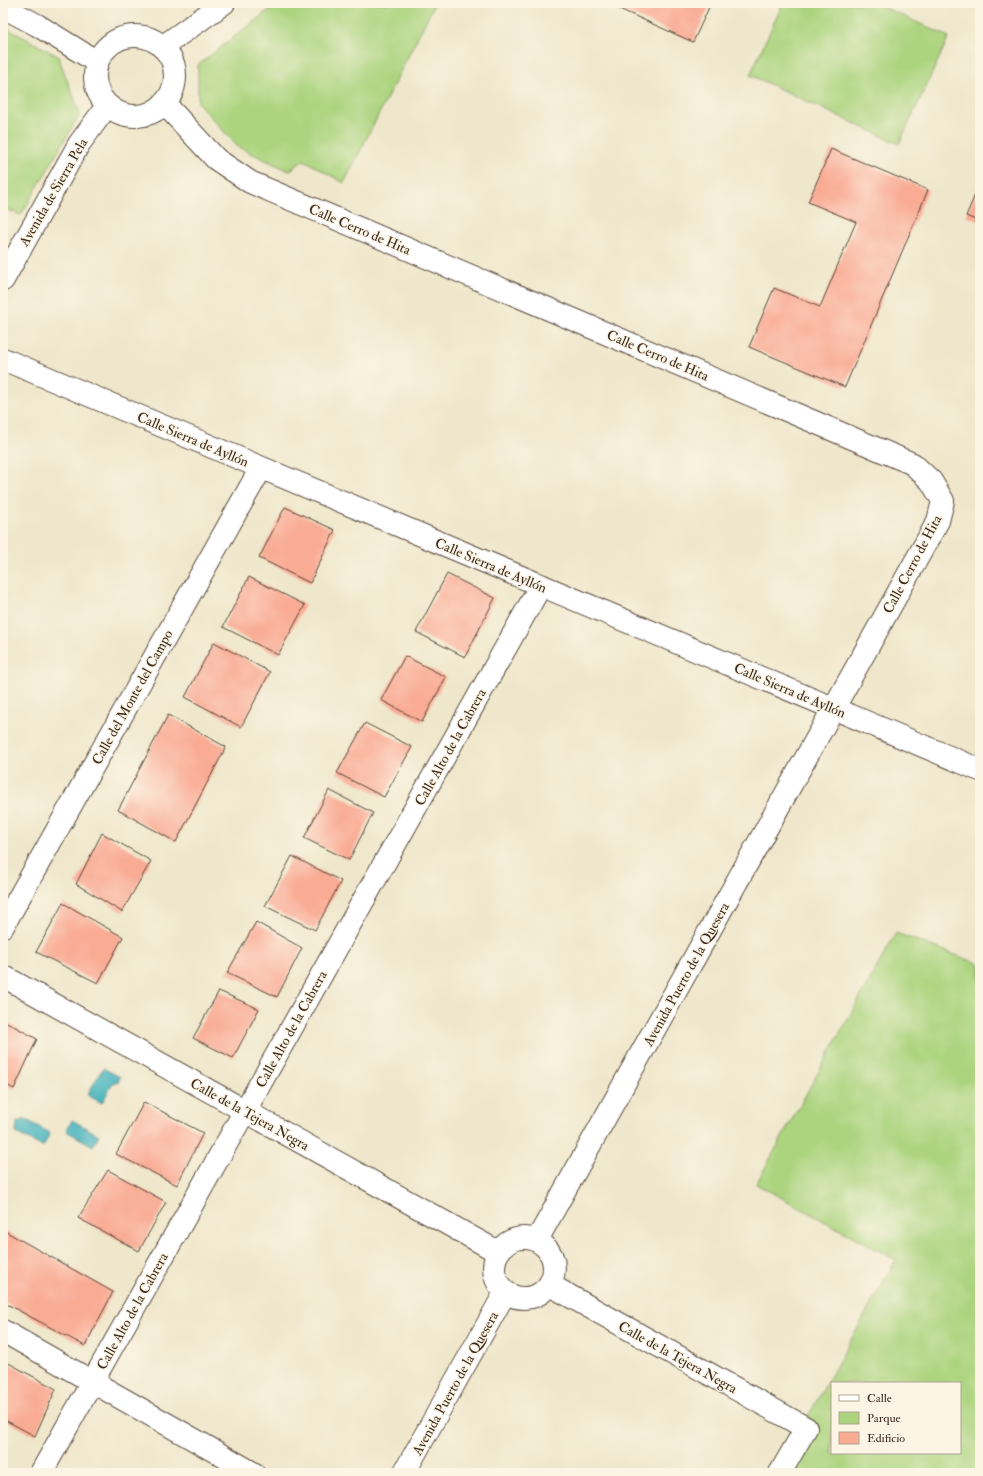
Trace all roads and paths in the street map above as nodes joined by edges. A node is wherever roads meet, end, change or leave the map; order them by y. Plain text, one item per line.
1 (224, 3) edge
2 (3, 6) edge
3 (162, 47) junction
4 (97, 62) junction
5 (164, 103) junction
6 (108, 106) junction
7 (3, 280) edge
8 (3, 359) edge
9 (261, 468) junction
10 (541, 585) junction
11 (834, 709) junction
12 (980, 770) edge
13 (3, 926) edge
14 (3, 976) edge
15 (245, 1111) junction
16 (537, 1240) junction
17 (498, 1252) junction
18 (550, 1285) junction
19 (505, 1293) junction
20 (3, 1331) edge
21 (92, 1382) junction
22 (41, 1473) edge
23 (253, 1473) edge
24 (404, 1473) edge
25 (780, 1473) edge

1 - 3 street
2 - 4 street
3 - 4 street
3 - 5 street
4 - 6 street
5 - 6 street
5 - 11 street, Calle Cerro de Hita
6 - 7 street, Avenida de Sierra Pela
8 - 9 street, Calle Sierra de Ayllón
9 - 10 street, Calle Sierra de Ayllón
9 - 13 street, Calle del Monte del Campo
10 - 11 street, Calle Sierra de Ayllón
10 - 15 street, Calle Alto de la Cabrera
11 - 12 street, Calle Sierra de Ayllón
11 - 16 street, Avenida Puerto de la Quesera
14 - 15 street, Calle de la Tejera Negra
15 - 17 street, Calle de la Tejera Negra
15 - 21 street, Calle Alto de la Cabrera
16 - 17 street
16 - 18 street
17 - 19 street
18 - 19 street
18 - 25 street, Calle de la Tejera Negra
19 - 24 street, Avenida Puerto de la Quesera
20 - 21 street
21 - 22 street, Calle Alto de la Cabrera
21 - 23 street

